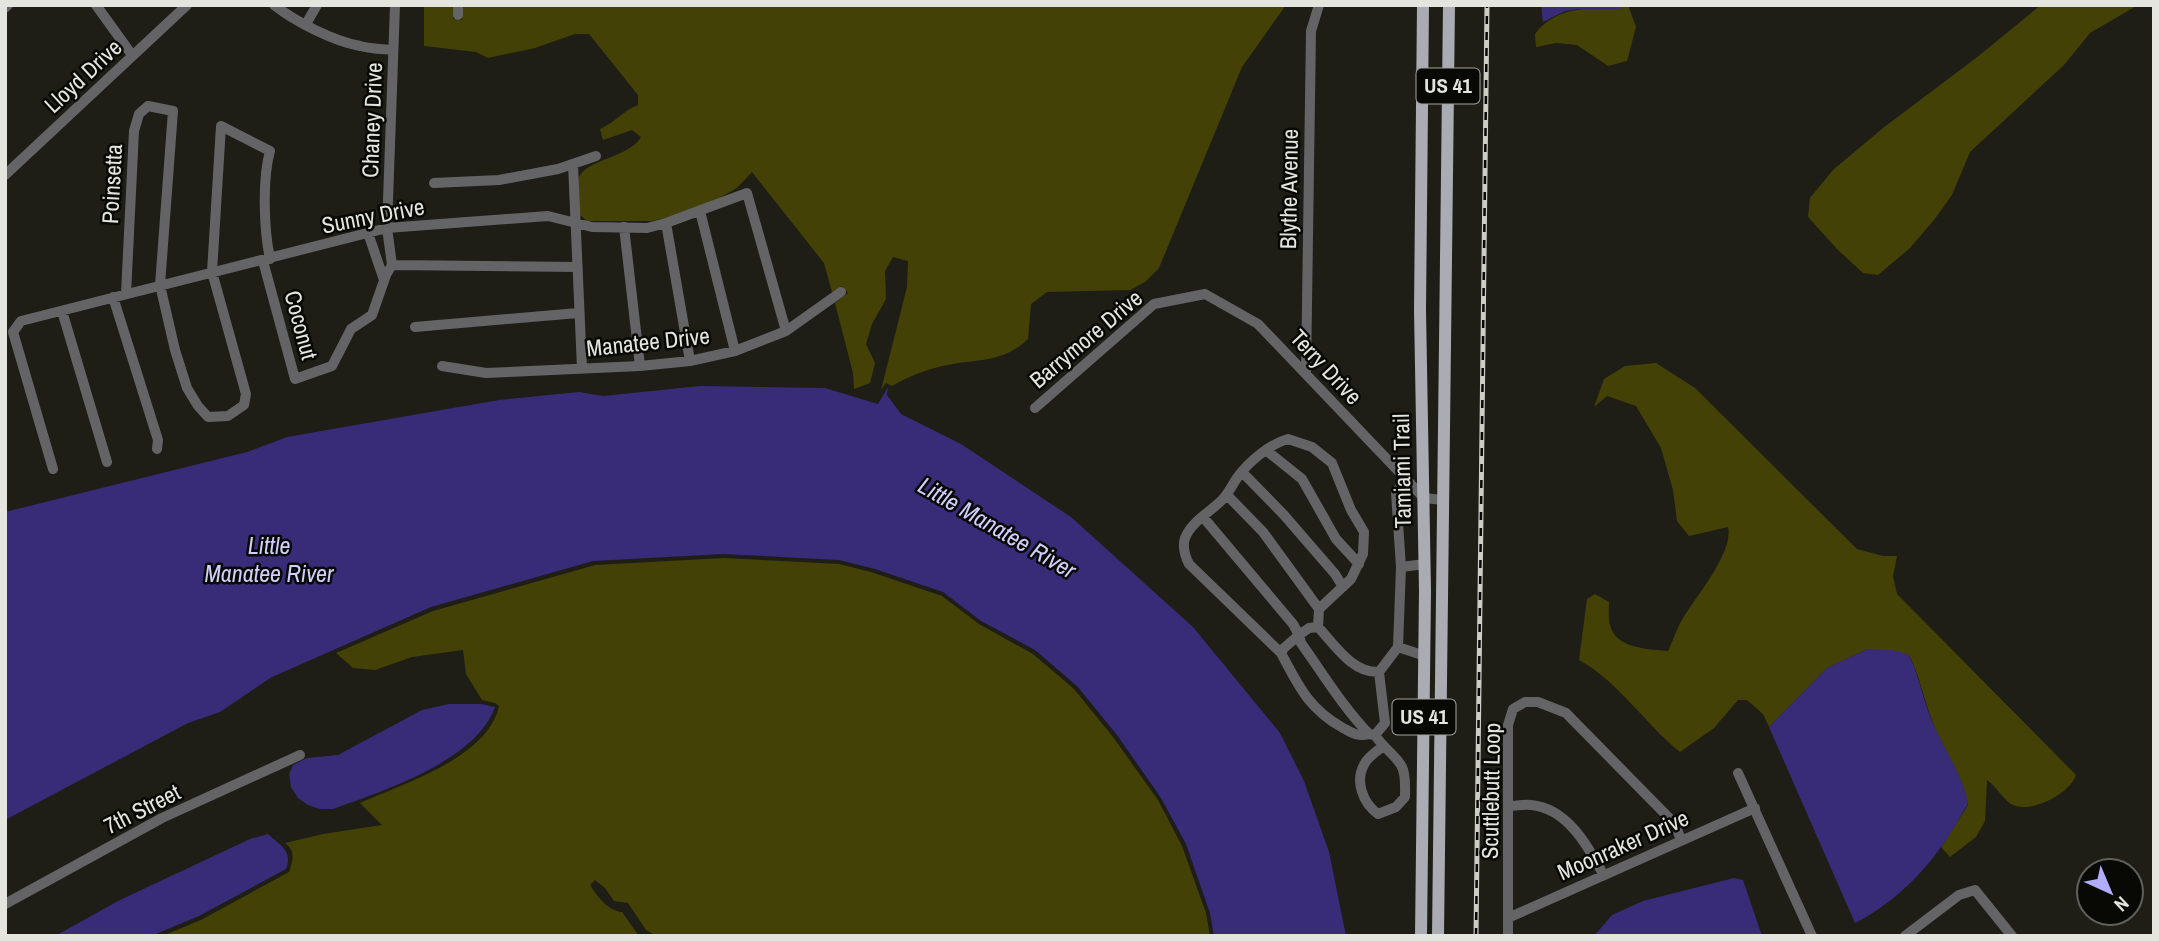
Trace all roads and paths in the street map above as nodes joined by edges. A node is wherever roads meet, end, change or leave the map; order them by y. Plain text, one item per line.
1 (96, 5) edge
2 (187, 5) edge
3 (274, 5) edge
4 (317, 5) edge
5 (394, 5) edge
6 (1423, 5) edge
7 (1449, 5) edge
8 (1318, 6) edge
9 (306, 24) junction
10 (394, 50) junction
11 (132, 55) junction
12 (596, 156) dead end
13 (573, 164) junction
14 (5, 175) edge
15 (434, 183) dead end
16 (700, 211) junction
17 (575, 223) junction
18 (666, 223) junction
19 (624, 227) junction
20 (387, 228) junction
21 (368, 233) junction
22 (267, 260) junction
23 (393, 265) junction
24 (577, 267) junction
25 (212, 272) junction
26 (384, 280) junction
27 (160, 285) junction
28 (841, 292) dead end
29 (125, 294) junction
30 (1205, 294) joint
31 (113, 298) junction
32 (62, 311) junction
33 (578, 313) junction
34 (415, 327) dead end
35 (786, 331) junction
36 (736, 351) junction
37 (690, 361) junction
38 (442, 366) dead end
39 (640, 366) junction
40 (582, 368) junction
41 (1306, 373) junction
42 (1035, 408) dead end
43 (157, 449) dead end
44 (1267, 451) junction
45 (107, 462) dead end
46 (53, 469) dead end
47 (1242, 472) junction
48 (1405, 478) junction
49 (1227, 495) junction
50 (1424, 498) junction
51 (1443, 500) junction
52 (1203, 517) junction
53 (1359, 564) junction
54 (1425, 564) junction
55 (1401, 567) junction
56 (1343, 587) junction
57 (1319, 609) junction
58 (1318, 627) junction
59 (1299, 635) junction
60 (1398, 647) junction
61 (1281, 653) junction
62 (1424, 656) junction
63 (1379, 672) junction
64 (1372, 734) junction
65 (1382, 747) junction
66 (300, 755) dead end
67 (1738, 773) dead end
68 (1509, 806) junction
69 (1755, 808) junction
70 (1681, 840) junction
71 (1603, 874) junction
72 (5, 904) edge
73 (1507, 918) junction
74 (1421, 936) edge
75 (1438, 936) edge
76 (1508, 936) edge
77 (1812, 936) edge
78 (1905, 936) edge
79 (2012, 936) edge

1 - 11 street
2 - 11 street, Lloyd Drive
3 - 9 street
4 - 9 street
5 - 10 street, Chaney Drive
6 - 50 main road, Tamiami Trail / US 41
7 - 51 main road, Tamiami Trail / US 41
8 - 41 street, Blythe Avenue
9 - 10 street
10 - 20 street, Chaney Drive
11 - 14 street, Lloyd Drive
12 - 13 street
13 - 15 street
13 - 17 street
16 - 18 street, Sunny Drive
16 - 35 street, Sunny Drive
16 - 36 street
17 - 19 street, Sunny Drive
17 - 20 street, Sunny Drive
17 - 24 street
18 - 19 street, Sunny Drive
18 - 37 street
19 - 39 street
20 - 21 street, Sunny Drive
20 - 23 street, Chaney Drive
21 - 22 street, Sunny Drive
21 - 26 street
22 - 25 street, Sunny Drive
22 - 25 street
22 - 26 street, Coconut
23 - 24 street
23 - 26 street
24 - 33 street
25 - 27 street, Sunny Drive
25 - 27 street
27 - 29 street, Sunny Drive
27 - 29 street, Poinsetta
28 - 35 street, Manatee Drive
29 - 31 street, Sunny Drive
30 - 41 street, Terry Drive
30 - 42 street, Barrymore Drive
31 - 32 street, Sunny Drive
31 - 43 street
32 - 45 street
32 - 46 street, Sunny Drive
33 - 34 street
33 - 40 street
35 - 36 street, Manatee Drive
36 - 37 street, Manatee Drive
37 - 39 street, Manatee Drive
38 - 40 street, Manatee Drive
39 - 40 street, Manatee Drive
41 - 48 street, Terry Drive
44 - 47 street
44 - 53 street
44 - 53 street
47 - 49 street
47 - 56 street
48 - 50 street, Terry Drive
48 - 55 street
49 - 52 street
49 - 57 street
50 - 51 street
50 - 54 main road, Tamiami Trail / US 41
51 - 75 main road, Tamiami Trail / US 41
52 - 59 street
52 - 61 street
53 - 56 street
54 - 55 street
54 - 62 main road, Tamiami Trail / US 41
55 - 60 street
56 - 57 street
57 - 58 street
58 - 59 street
58 - 63 street
59 - 61 street
59 - 64 street
60 - 62 street
60 - 63 street
61 - 64 street
62 - 74 main road, Tamiami Trail / US 41
63 - 64 street
64 - 65 street
65 - 65 street
66 - 72 street, 7th Street
67 - 69 street
68 - 70 street, Scuttlebutt Loop
68 - 71 street
68 - 73 street, Scuttlebutt Loop
69 - 70 street, Moonraker Drive
69 - 77 street
70 - 71 street, Moonraker Drive
71 - 73 street, Moonraker Drive
73 - 76 street, Scuttlebutt Loop
78 - 79 street

